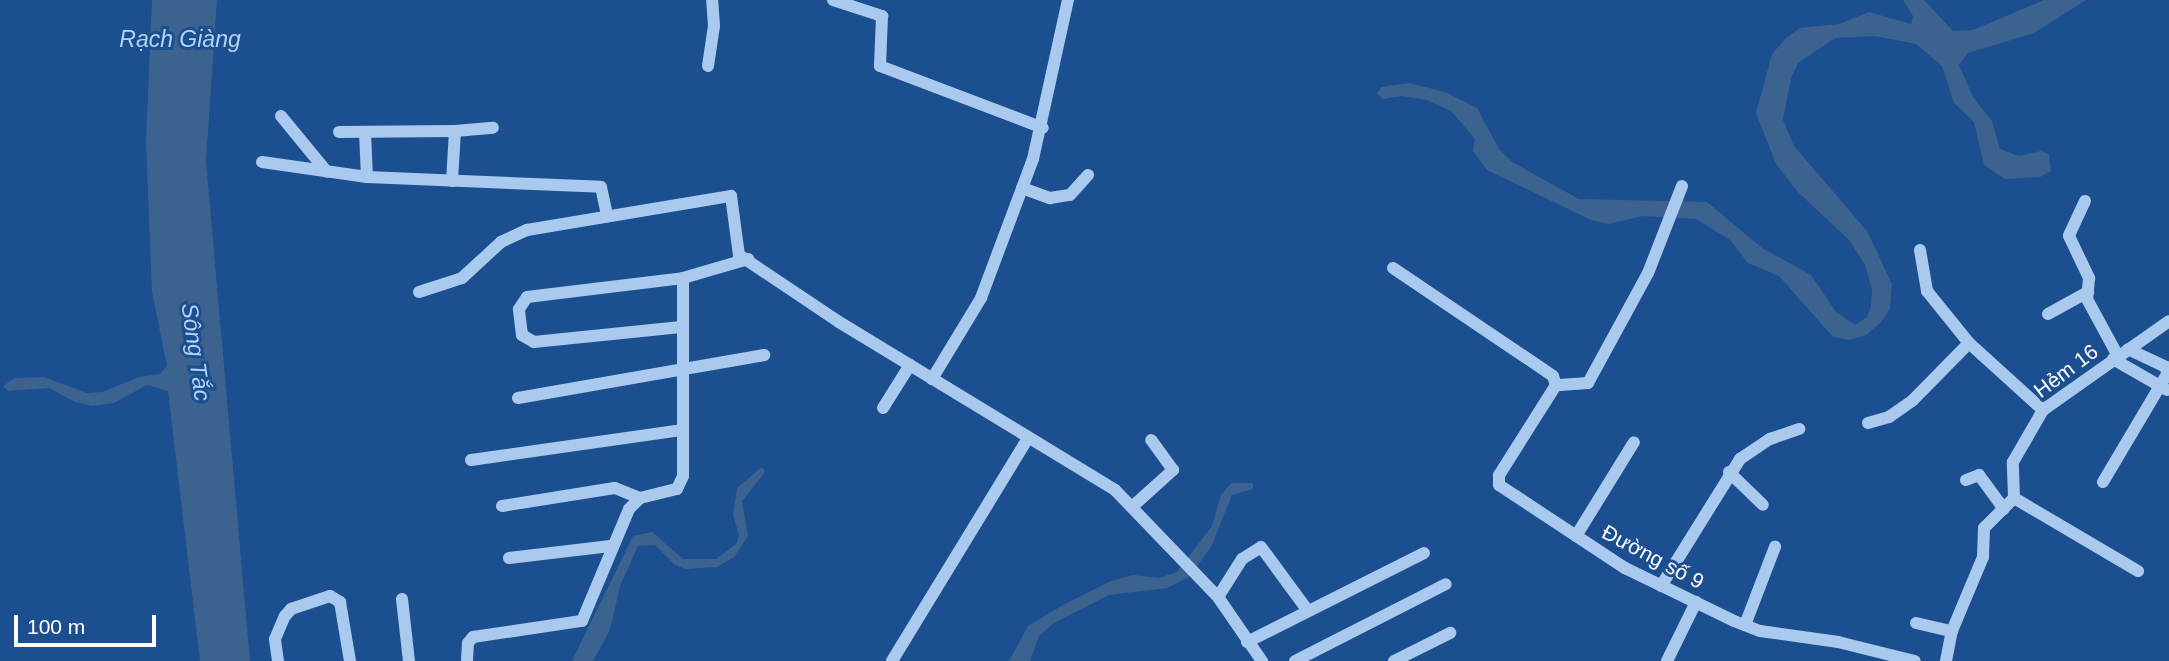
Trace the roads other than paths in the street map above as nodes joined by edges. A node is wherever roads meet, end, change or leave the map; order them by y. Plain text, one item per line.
1 (712, 0) edge
2 (833, 0) edge
3 (1068, 0) edge
4 (708, 66) dead end
5 (281, 116) dead end
6 (493, 128) dead end
7 (1043, 128) junction
8 (455, 131) junction
9 (338, 132) dead end
10 (365, 132) junction
11 (262, 162) dead end
12 (327, 172) junction
13 (1088, 175) dead end
14 (367, 177) junction
15 (452, 181) junction
16 (1023, 188) junction
17 (1680, 191) dead end
18 (2085, 201) dead end
19 (607, 216) junction
20 (1920, 250) dead end
21 (748, 259) junction
22 (1393, 268) dead end
23 (683, 278) junction
24 (419, 292) dead end
25 (2088, 292) junction
26 (2048, 314) dead end
27 (2169, 321) edge
28 (681, 327) junction
29 (1969, 343) junction
30 (764, 355) dead end
31 (2119, 355) junction
32 (909, 365) junction
33 (681, 370) junction
34 (932, 379) junction
35 (1556, 385) junction
36 (2165, 389) edge
37 (518, 398) dead end
38 (883, 408) dead end
39 (2043, 410) junction
40 (1868, 423) dead end
41 (1799, 429) dead end
42 (681, 430) junction
43 (1028, 438) junction
44 (1151, 440) dead end
45 (1634, 442) dead end
46 (471, 460) dead end
47 (1729, 471) junction
48 (1966, 480) dead end
49 (2103, 482) dead end
50 (640, 498) junction
51 (2014, 498) junction
52 (1763, 505) dead end
53 (502, 506) dead end
54 (1133, 506) junction
55 (2004, 509) junction
56 (1576, 536) junction
57 (610, 546) junction
58 (1775, 547) dead end
59 (1424, 553) dead end
60 (509, 558) dead end
61 (2138, 570) dead end
62 (1446, 584) dead end
63 (1661, 586) junction
64 (1215, 593) junction
65 (402, 599) dead end
66 (1696, 602) junction
67 (1308, 611) junction
68 (1916, 623) dead end
69 (1745, 625) junction
70 (1952, 631) junction
71 (1450, 633) dead end
72 (1247, 642) junction
73 (1256, 659) edge
74 (278, 661) edge
75 (350, 661) edge
76 (409, 661) edge
77 (467, 661) edge
78 (892, 661) edge
79 (1295, 661) edge
80 (1394, 661) edge
81 (1667, 661) edge
82 (1915, 661) edge
83 (1946, 661) edge

1 - 4 street
2 - 7 street
3 - 7 street
5 - 12 street
6 - 8 street
7 - 16 street
8 - 10 street
8 - 15 street
9 - 10 street
10 - 14 street
11 - 12 street
12 - 14 street
13 - 16 street
14 - 15 street
15 - 19 street
16 - 34 street
17 - 35 street
18 - 25 street
19 - 21 street
19 - 24 street
20 - 29 street
21 - 23 street
21 - 32 street
22 - 35 street
23 - 28 street
23 - 28 street
25 - 26 street
25 - 31 street
27 - 31 street, Hẻm 16
28 - 33 street
29 - 39 street
29 - 40 street
30 - 33 street
31 - 36 street
31 - 36 street
31 - 39 street, Hẻm 16
32 - 34 street
32 - 38 street
33 - 37 street
33 - 42 street
34 - 43 street
35 - 56 street, Đường số 9
36 - 49 street
39 - 51 street, Hẻm 16
41 - 47 street
42 - 46 street
42 - 50 street
43 - 54 street
43 - 78 street
44 - 54 street
45 - 56 street
47 - 52 street
47 - 63 street
48 - 55 street
50 - 53 street
50 - 57 street
51 - 55 street
51 - 61 street
54 - 64 street
55 - 70 street
56 - 63 street, Đường số 9
57 - 60 street
57 - 77 street
58 - 69 street
59 - 67 street
62 - 79 street
63 - 66 street, Đường số 9
64 - 67 street
64 - 72 street
65 - 76 street
66 - 69 street, Đường số 9
66 - 81 street
67 - 72 street
68 - 70 street
69 - 82 street, Đường số 9
70 - 83 street
71 - 80 street
72 - 73 street
74 - 75 street

